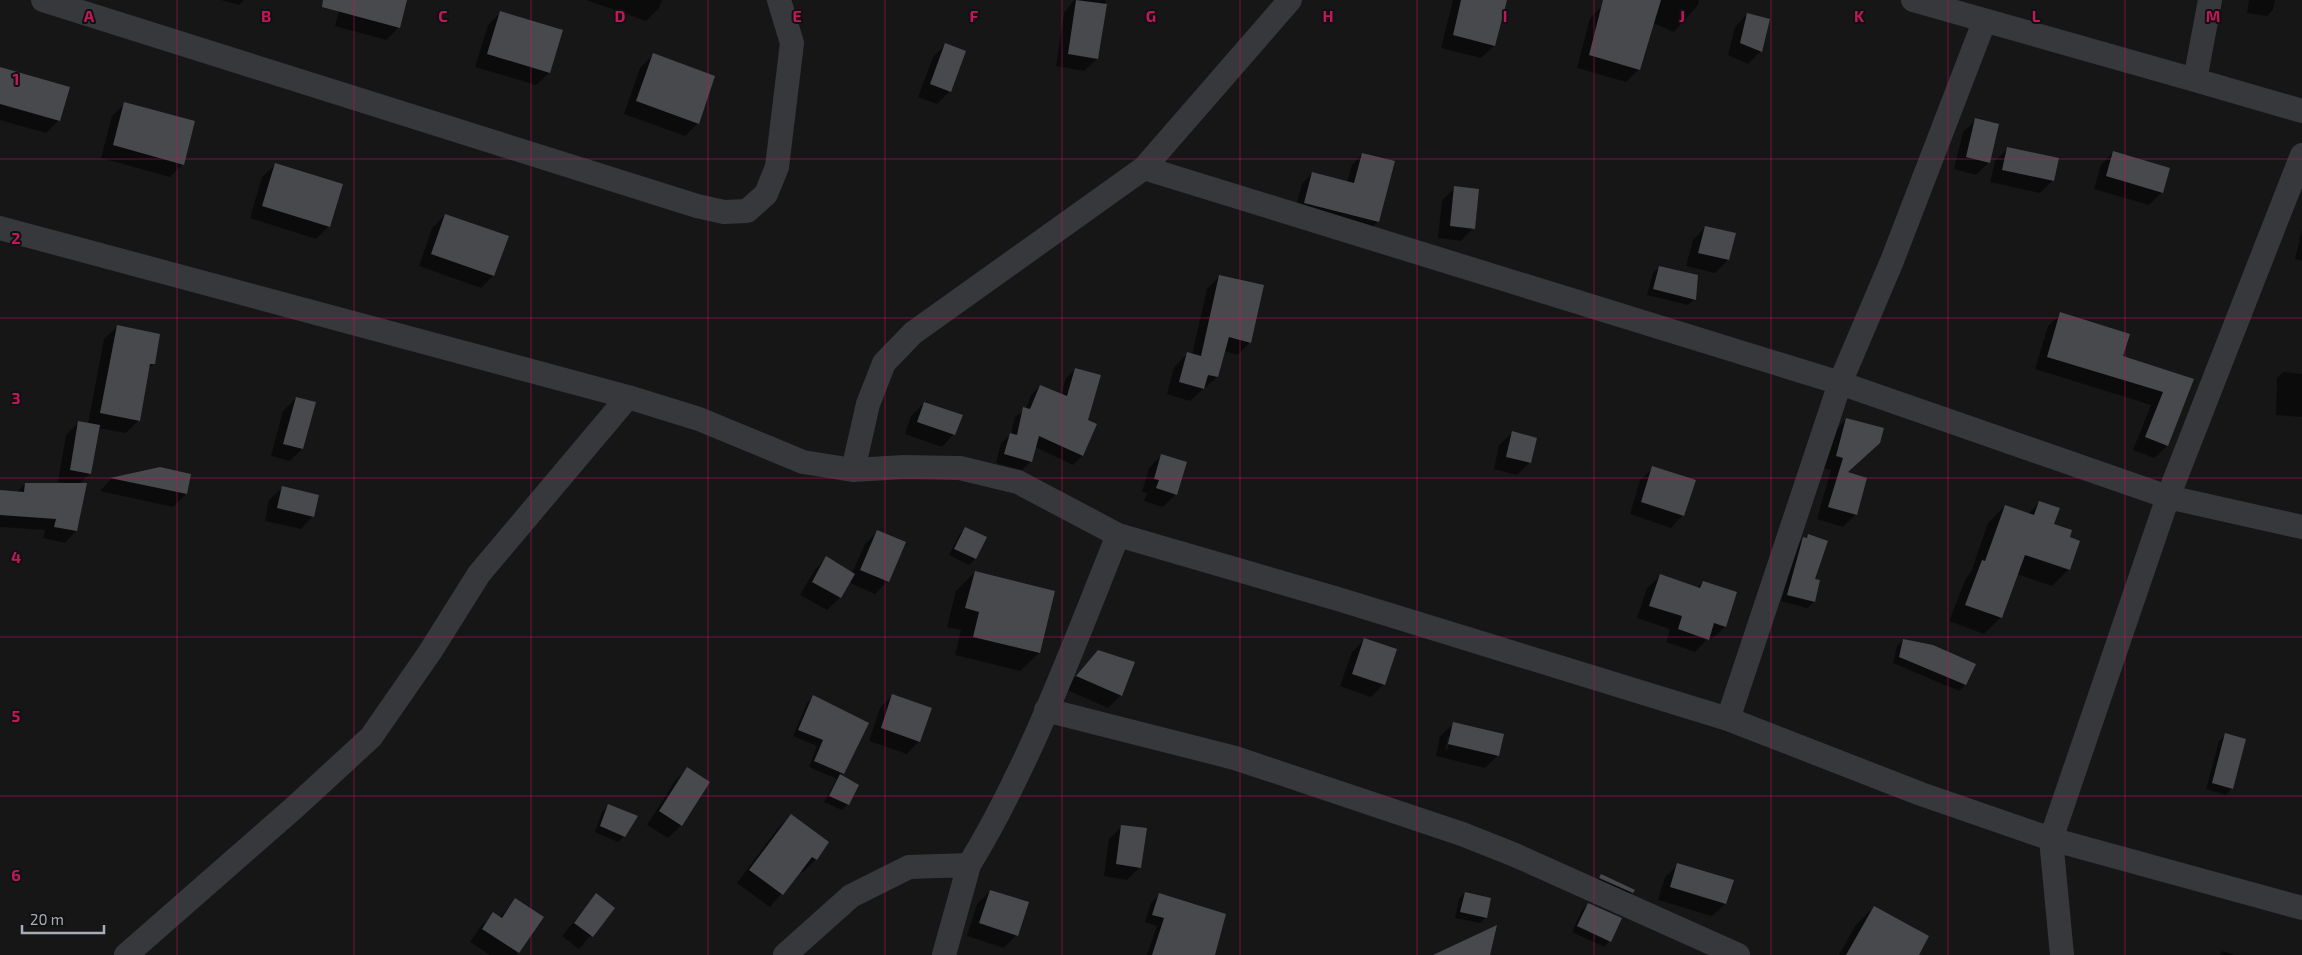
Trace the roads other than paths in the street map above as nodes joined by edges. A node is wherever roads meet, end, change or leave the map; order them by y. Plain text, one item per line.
1 (43, 0) edge
2 (779, 0) edge
3 (1290, 0) edge
4 (1912, 0) edge
5 (2210, 0) edge
6 (1984, 22) junction
7 (2195, 80) junction
8 (2302, 111) edge
9 (2302, 155) edge
10 (1144, 168) junction
11 (0, 228) edge
12 (1840, 383) junction
13 (628, 397) junction
14 (853, 470) junction
15 (2168, 497) junction
16 (2302, 527) edge
17 (1118, 535) junction
18 (1046, 710) junction
19 (1728, 720) junction
20 (2051, 839) junction
21 (969, 865) junction
22 (2302, 908) edge
23 (126, 955) edge
24 (785, 955) edge
25 (944, 955) edge
26 (1738, 955) edge
27 (2062, 955) edge

1 - 2 street
3 - 10 street
4 - 6 street
5 - 7 street
6 - 7 street
6 - 12 street
7 - 8 street
9 - 15 street
10 - 12 street
10 - 14 street
11 - 13 street
12 - 15 street
12 - 19 street
13 - 14 street
13 - 23 street
14 - 17 street
15 - 16 street
15 - 20 street
17 - 18 street
17 - 19 street
18 - 21 street
18 - 26 street
19 - 20 street
20 - 22 street
20 - 27 street
21 - 24 street
21 - 25 street

